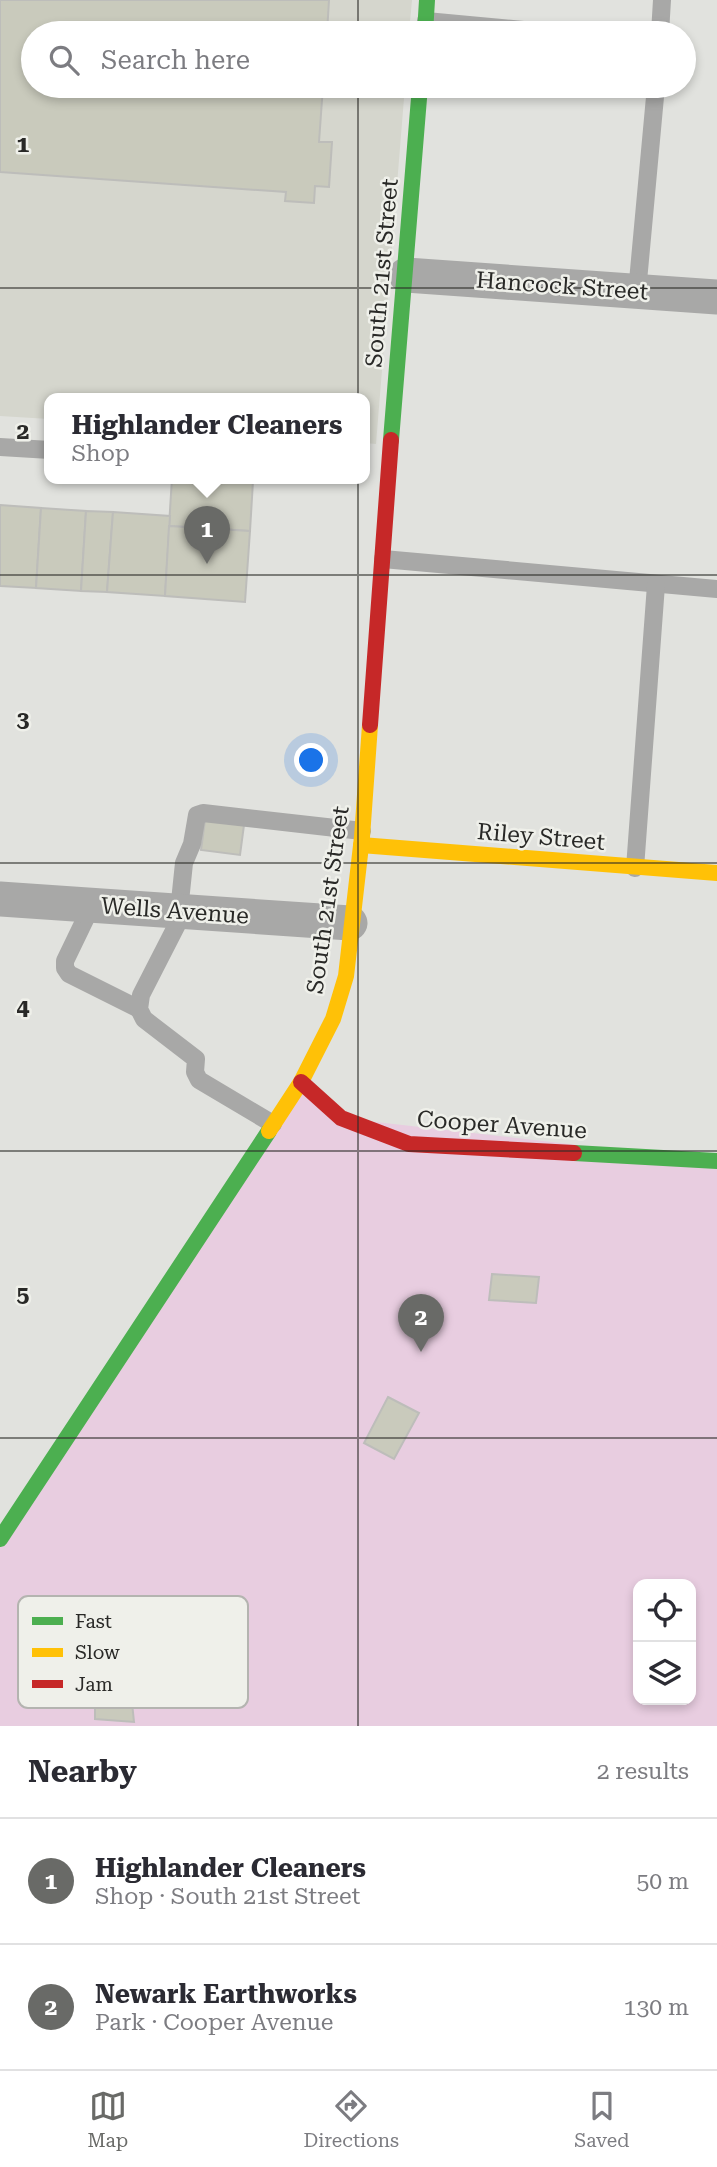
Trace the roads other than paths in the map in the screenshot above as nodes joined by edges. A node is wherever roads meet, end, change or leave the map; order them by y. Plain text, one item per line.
1 (427, 0) edge
2 (662, 0) edge
3 (425, 21) edge
4 (661, 21) edge
5 (420, 98) edge
6 (655, 98) edge
7 (406, 275) junction
8 (638, 292) junction
9 (717, 298) edge
10 (0, 447) edge
11 (44, 450) edge
12 (383, 559) junction
13 (656, 585) junction
14 (717, 589) edge
15 (362, 838) junction
16 (635, 868) junction
17 (717, 873) edge
18 (0, 899) edge
19 (92, 905) junction
20 (182, 911) junction
21 (350, 923) junction
22 (139, 1009) junction
23 (301, 1082) junction
24 (273, 1124) junction
25 (717, 1161) edge
26 (0, 1539) edge

1 - 3 main road
2 - 4 lane
5 - 7 main road, South 21st Street
6 - 8 lane
7 - 8 street, Hancock Street
7 - 12 main road, South 21st Street
8 - 9 street, Hancock Street
10 - 11 lane
12 - 13 lane
12 - 15 main road, South 21st Street
13 - 14 lane
13 - 16 lane
15 - 16 main road, Riley Street
15 - 20 lane
15 - 21 main road, South 21st Street
16 - 17 main road, Riley Street
18 - 19 street, Wells Avenue
19 - 20 street, Wells Avenue
19 - 22 lane
20 - 21 street, Wells Avenue
20 - 22 lane
21 - 23 main road, South 21st Street
22 - 24 lane
23 - 24 main road, South 21st Street
23 - 25 main road, Cooper Avenue
24 - 26 main road, South 21st Street

